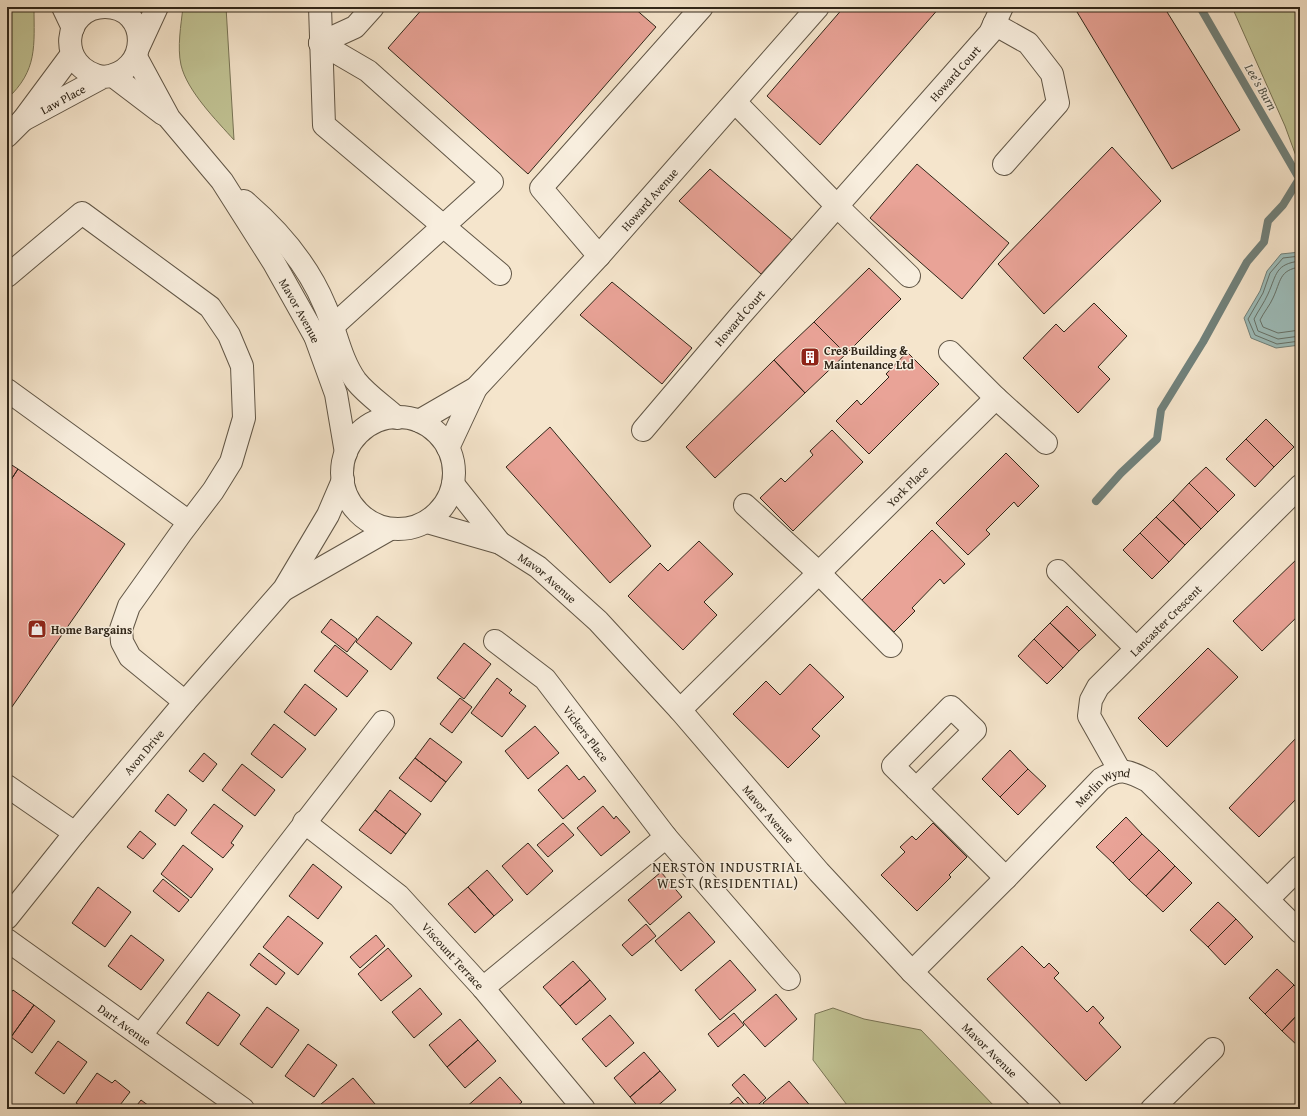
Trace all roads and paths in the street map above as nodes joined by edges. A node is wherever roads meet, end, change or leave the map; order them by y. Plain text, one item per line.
1 (63, 7) edge
2 (157, 7) edge
3 (320, 7) edge
4 (373, 7) edge
5 (702, 7) edge
6 (818, 7) edge
7 (105, 8) edge
8 (998, 16) edge
9 (73, 28) junction
10 (320, 43) junction
11 (138, 51) junction
12 (72, 54) junction
13 (108, 76) junction
14 (735, 102) junction
15 (169, 118) junction
16 (23, 120) junction
17 (7, 136) edge
18 (1004, 164) dead end
19 (838, 207) junction
20 (444, 226) junction
21 (599, 256) junction
22 (500, 274) dead end
23 (7, 276) edge
24 (909, 276) dead end
25 (324, 331) junction
26 (950, 352) dead end
27 (476, 388) junction
28 (7, 390) edge
29 (996, 398) junction
30 (397, 418) junction
31 (419, 421) junction
32 (643, 430) dead end
33 (1046, 444) dead end
34 (448, 448) junction
35 (346, 453) junction
36 (343, 480) junction
37 (454, 484) junction
38 (1300, 486) edge
39 (745, 505) dead end
40 (189, 522) junction
41 (427, 522) junction
42 (390, 529) junction
43 (500, 543) junction
44 (1058, 571) dead end
45 (819, 573) junction
46 (284, 589) junction
47 (495, 641) dead end
48 (891, 646) dead end
49 (1136, 648) junction
50 (185, 702) junction
51 (680, 710) junction
52 (383, 722) dead end
53 (1120, 771) junction
54 (7, 786) edge
55 (916, 789) dead end
56 (304, 822) junction
57 (75, 833) junction
58 (666, 837) junction
59 (1300, 867) edge
60 (1006, 878) junction
61 (1268, 899) junction
62 (7, 918) edge
63 (1300, 932) edge
64 (7, 940) edge
65 (912, 972) junction
66 (789, 979) dead end
67 (482, 988) junction
68 (141, 1035) junction
69 (1213, 1049) dead end
70 (243, 1109) edge
71 (584, 1109) edge
72 (1050, 1109) edge
73 (1152, 1109) edge

1 - 9 street
2 - 11 street
3 - 10 street
4 - 10 street
5 - 21 street
6 - 14 street, Howard Avenue
7 - 9 street
7 - 11 street
8 - 18 street
8 - 19 street, Howard Court
9 - 12 street
10 - 20 street
10 - 20 street
11 - 13 street
11 - 15 street, Mavor Avenue
12 - 13 street
12 - 16 street, Law Place
13 - 15 street, Mavor Avenue
13 - 16 street, Law Place
14 - 19 street
14 - 21 street, Howard Avenue
15 - 25 street, Mavor Avenue
16 - 17 street, Law Place
19 - 24 street
19 - 32 street, Howard Court
20 - 22 street
20 - 25 street
21 - 27 street, Howard Avenue
23 - 40 street
25 - 30 street, Mavor Avenue
25 - 35 street, Mavor Avenue
26 - 29 street
27 - 31 street, Howard Avenue
27 - 34 street, Howard Avenue
28 - 40 street
29 - 33 street
29 - 45 street, York Place
30 - 31 street
30 - 35 street
31 - 34 street
34 - 37 street
35 - 36 street
36 - 42 street
36 - 46 street, Avon Drive
37 - 41 street
37 - 43 street, Mavor Avenue
38 - 49 street, Lancaster Crescent
39 - 45 street
40 - 50 street
41 - 42 street
41 - 43 street, Mavor Avenue
42 - 46 street, Avon Drive
43 - 51 street, Mavor Avenue
44 - 49 street
45 - 48 street
45 - 51 street, York Place
46 - 50 street, Avon Drive
47 - 58 street, Vickers Place
49 - 53 street, Lancaster Crescent
50 - 57 street, Avon Drive
51 - 65 street, Mavor Avenue
52 - 56 street
53 - 60 street, Merlin Wynd
53 - 61 street, Merlin Wynd
54 - 57 street
55 - 60 street
56 - 67 street, Viscount Terrace
56 - 68 street
57 - 62 street, Avon Drive
58 - 66 street, Vickers Place
58 - 67 street
59 - 61 street
60 - 65 street, Merlin Wynd
61 - 63 street, Merlin Wynd
64 - 68 street, Dart Avenue
65 - 72 street, Mavor Avenue
67 - 71 street, Viscount Terrace
68 - 70 street, Dart Avenue
69 - 73 street

